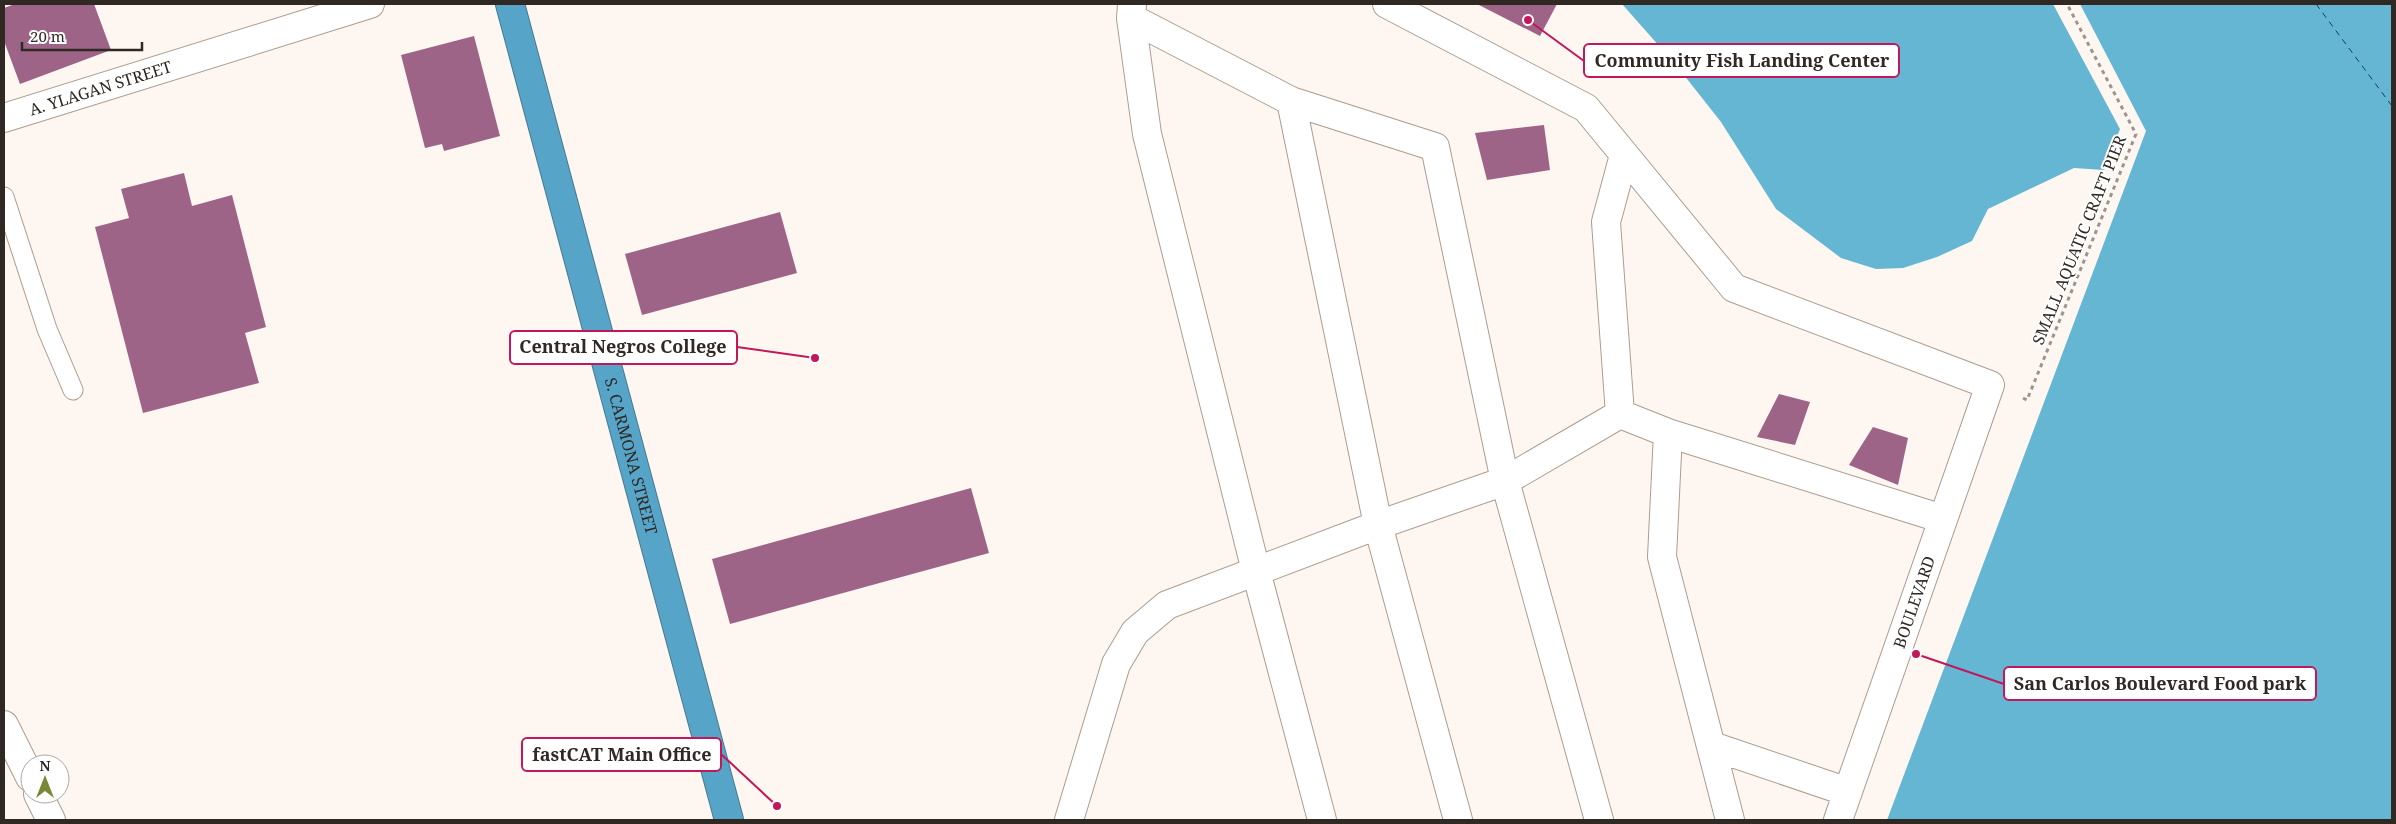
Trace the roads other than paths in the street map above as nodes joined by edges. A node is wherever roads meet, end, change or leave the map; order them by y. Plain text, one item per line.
1 (370, 4) edge
2 (510, 4) edge
3 (1387, 4) edge
4 (1132, 11) edge
5 (1292, 100) junction
6 (4, 118) edge
7 (1624, 155) junction
8 (4, 197) edge
9 (73, 390) dead end
10 (1620, 414) junction
11 (1668, 433) junction
12 (1505, 480) junction
13 (1942, 519) junction
14 (1378, 525) junction
15 (1256, 571) junction
16 (4, 725) edge
17 (1712, 746) junction
18 (20, 757) edge
19 (1848, 792) junction
20 (43, 804) edge
21 (51, 820) edge
22 (729, 820) edge
23 (1069, 820) edge
24 (1322, 820) edge
25 (1458, 820) edge
26 (1599, 820) edge
27 (1730, 820) edge
28 (1838, 820) edge

1 - 6 street, A. YLAGAN STREET
2 - 22 highway, S. CARMONA STREET
3 - 7 street
4 - 5 street
4 - 15 street
5 - 12 street
5 - 14 street
7 - 10 street
7 - 13 street, BOULEVARD
8 - 9 lane
10 - 11 street
10 - 12 street
11 - 13 street
11 - 17 street
12 - 14 street
12 - 26 street
13 - 19 street, BOULEVARD
14 - 15 street
14 - 25 street
15 - 23 street
15 - 24 street
16 - 18 street
17 - 19 street
17 - 27 street
19 - 28 street, BOULEVARD
20 - 21 street

